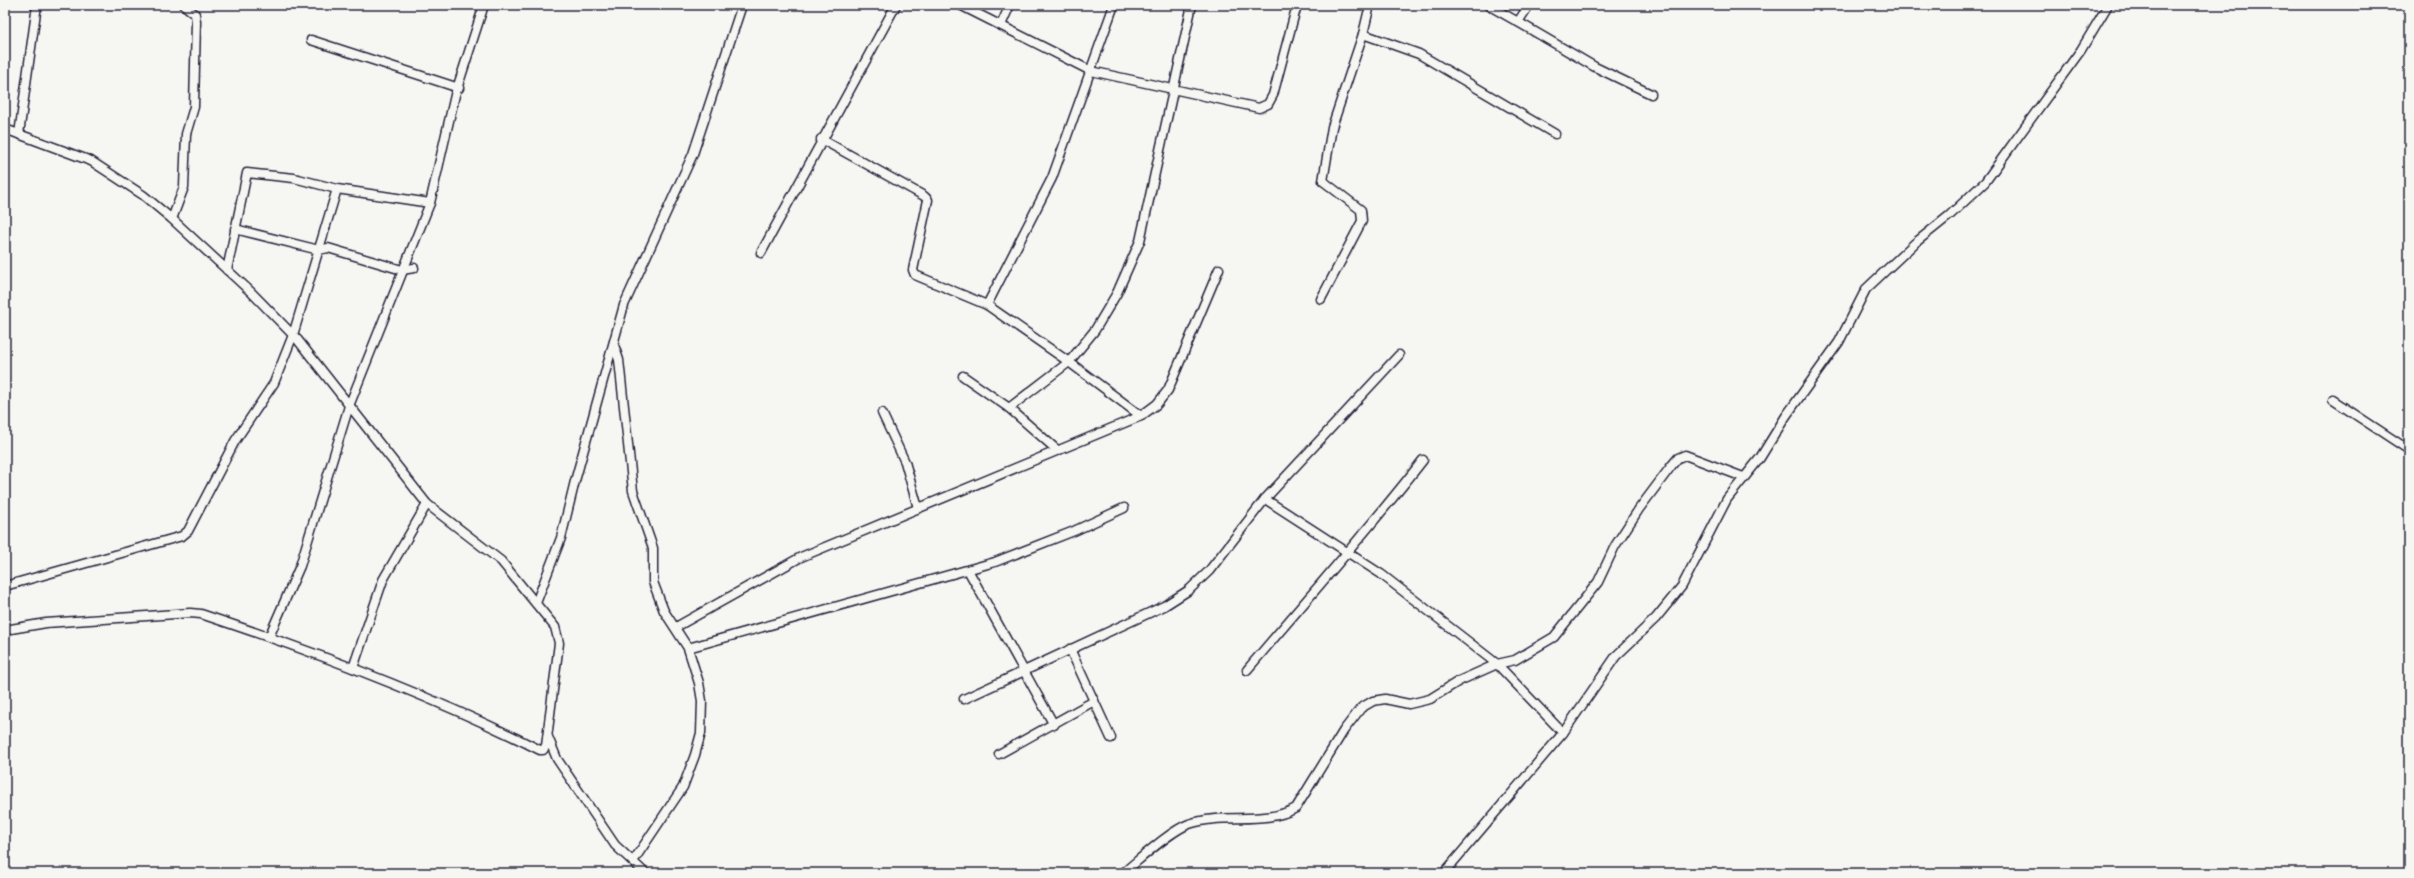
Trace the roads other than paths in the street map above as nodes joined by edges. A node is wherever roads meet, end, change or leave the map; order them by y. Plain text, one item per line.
1 (37, 5) edge
2 (184, 5) edge
3 (484, 5) edge
4 (742, 5) edge
5 (896, 5) edge
6 (960, 5) edge
7 (1010, 5) edge
8 (1114, 5) edge
9 (1192, 5) edge
10 (1297, 5) edge
11 (1370, 5) edge
12 (1488, 5) edge
13 (1529, 5) edge
14 (2108, 5) edge
15 (1518, 22) junction
16 (1001, 25) junction
17 (1363, 34) junction
18 (311, 40) dead end
19 (1091, 71) junction
20 (459, 88) junction
21 (1173, 89) junction
22 (1651, 94) dead end
23 (5, 129) edge
24 (20, 134) junction
25 (1554, 134) dead end
26 (821, 139) junction
27 (337, 189) junction
28 (430, 203) junction
29 (172, 219) junction
30 (234, 229) junction
31 (319, 250) junction
32 (761, 253) dead end
33 (414, 268) dead end
34 (1219, 269) dead end
35 (227, 270) junction
36 (402, 270) junction
37 (1321, 300) dead end
38 (987, 305) junction
39 (293, 335) junction
40 (614, 345) junction
41 (1399, 355) dead end
42 (1069, 362) junction
43 (963, 376) dead end
44 (2333, 400) dead end
45 (349, 406) junction
46 (1009, 408) junction
47 (882, 413) dead end
48 (1142, 416) junction
49 (1057, 450) junction
50 (2409, 450) edge
51 (1423, 460) dead end
52 (1743, 477) junction
53 (1265, 499) junction
54 (428, 504) junction
55 (918, 508) junction
56 (1124, 508) dead end
57 (1347, 552) junction
58 (968, 570) junction
59 (5, 586) edge
60 (536, 603) junction
61 (676, 627) junction
62 (5, 630) edge
63 (269, 637) junction
64 (688, 648) junction
65 (1070, 649) junction
66 (1497, 664) junction
67 (353, 668) junction
68 (1024, 670) junction
69 (1247, 670) dead end
70 (964, 699) dead end
71 (1094, 701) junction
72 (1054, 725) junction
73 (1564, 733) junction
74 (547, 734) junction
75 (1112, 738) dead end
76 (999, 754) dead end
77 (634, 860) junction
78 (645, 873) edge
79 (1123, 873) edge
80 (1444, 873) edge

1 - 24 street
2 - 29 street
3 - 20 street
4 - 40 street
5 - 26 street
6 - 16 street
7 - 16 street
8 - 19 street
9 - 21 street
10 - 21 street
11 - 17 street
12 - 15 street
13 - 15 street
14 - 52 street
15 - 22 street
16 - 19 street
17 - 25 street
17 - 37 street
18 - 20 street
19 - 21 street
19 - 38 street
20 - 28 street
21 - 42 street
23 - 24 street
24 - 29 street
26 - 32 street
26 - 38 street
27 - 28 street
27 - 30 street
27 - 31 street
28 - 36 street
29 - 35 street
30 - 31 street
30 - 35 street
31 - 36 street
31 - 39 street
33 - 36 street
34 - 48 street
35 - 39 street
36 - 45 street
38 - 42 street
39 - 45 street
39 - 59 street
40 - 60 street
40 - 61 street
41 - 53 street
42 - 46 street
42 - 48 street
43 - 46 street
44 - 50 street
45 - 54 street
45 - 63 street
46 - 49 street
47 - 55 street
48 - 49 street
49 - 55 street
51 - 57 street
52 - 66 street
52 - 73 street
53 - 57 street
53 - 65 street
54 - 60 street
54 - 67 street
55 - 61 street
56 - 58 street
57 - 66 street
57 - 69 street
58 - 64 street
58 - 68 street
60 - 74 street
61 - 64 street
62 - 63 street
63 - 67 street
64 - 77 street
65 - 68 street
65 - 71 street
66 - 73 street
66 - 79 street
67 - 74 street
68 - 70 street
68 - 72 street
71 - 72 street
71 - 75 street
72 - 76 street
73 - 80 street
74 - 77 street
77 - 78 street

